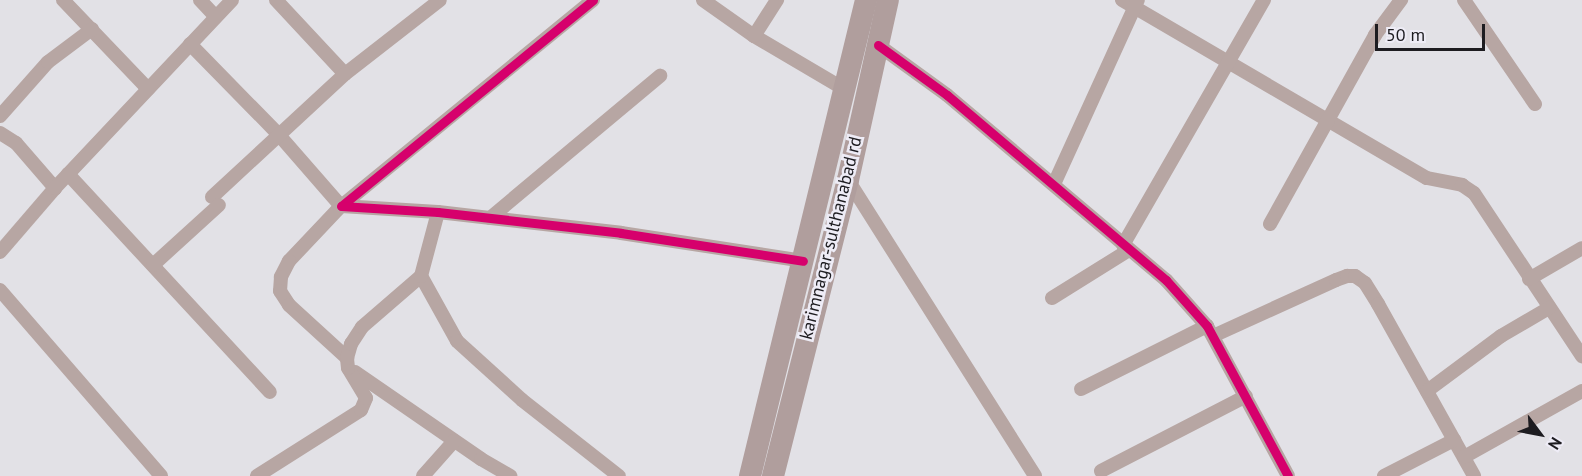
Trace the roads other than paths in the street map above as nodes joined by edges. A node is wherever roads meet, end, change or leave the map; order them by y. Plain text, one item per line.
1 (63, 0) edge
2 (200, 0) edge
3 (232, 0) edge
4 (276, 0) edge
5 (440, 0) edge
6 (593, 0) edge
7 (703, 0) edge
8 (777, 0) edge
9 (866, 0) edge
10 (888, 0) edge
11 (1264, 0) edge
12 (1401, 0) edge
13 (1464, 0) edge
14 (1131, 2) edge
15 (215, 16) junction
16 (92, 29) junction
17 (754, 36) junction
18 (190, 44) junction
19 (878, 45) junction
20 (1230, 64) junction
21 (345, 74) junction
22 (660, 76) dead end
23 (148, 89) junction
24 (844, 89) junction
25 (1535, 104) dead end
26 (0, 116) edge
27 (1327, 120) junction
28 (0, 133) edge
29 (279, 135) junction
30 (68, 174) junction
31 (848, 180) junction
32 (1054, 184) junction
33 (55, 188) junction
34 (341, 206) junction
35 (438, 212) junction
36 (490, 218) junction
37 (1269, 224) dead end
38 (1126, 247) junction
39 (1582, 248) edge
40 (0, 252) edge
41 (803, 261) junction
42 (153, 265) junction
43 (422, 276) junction
44 (1529, 279) junction
45 (0, 290) edge
46 (1052, 298) dead end
47 (1549, 308) junction
48 (1210, 331) junction
49 (1582, 356) edge
50 (348, 363) junction
51 (1081, 389) dead end
52 (1582, 391) edge
53 (270, 392) dead end
54 (1427, 392) junction
55 (1246, 396) junction
56 (1454, 440) junction
57 (454, 441) junction
58 (1464, 457) junction
59 (1101, 471) dead end
60 (161, 476) edge
61 (257, 476) edge
62 (423, 476) edge
63 (510, 476) edge
64 (619, 476) edge
65 (750, 476) edge
66 (773, 476) edge
67 (1035, 476) edge
68 (1288, 476) edge
69 (1384, 476) edge
70 (1474, 476) edge

1 - 16 street
2 - 15 street
3 - 15 street
4 - 21 street
5 - 21 street
6 - 34 street
7 - 17 street
8 - 17 street
9 - 24 highway
10 - 19 highway, karimnagar-sulthanabad rd
11 - 20 street
12 - 27 street
13 - 25 street
14 - 20 street
14 - 32 street
15 - 18 street
16 - 23 street
16 - 26 street
17 - 24 street
18 - 23 street
18 - 29 street
19 - 31 highway, karimnagar-sulthanabad rd
19 - 32 street
20 - 27 street
20 - 38 street
21 - 29 street
22 - 36 street
23 - 30 street
24 - 41 highway
27 - 37 street
27 - 44 street
28 - 33 street
29 - 34 street
29 - 42 street
30 - 33 street
30 - 42 street
31 - 66 highway, karimnagar-sulthanabad rd
31 - 67 street
32 - 38 street
33 - 40 street
34 - 35 street
34 - 50 street
35 - 36 street
35 - 43 street
36 - 41 street
38 - 46 street
38 - 48 street
39 - 44 street
41 - 65 highway
42 - 53 street
43 - 50 street
43 - 64 street
44 - 47 street
45 - 60 street
47 - 49 street
47 - 54 street
48 - 51 street
48 - 54 street
48 - 55 street
50 - 57 street
50 - 61 street
52 - 58 street
54 - 56 street
55 - 59 street
55 - 68 street
56 - 58 street
56 - 69 street
57 - 62 street
57 - 63 street
58 - 70 street

